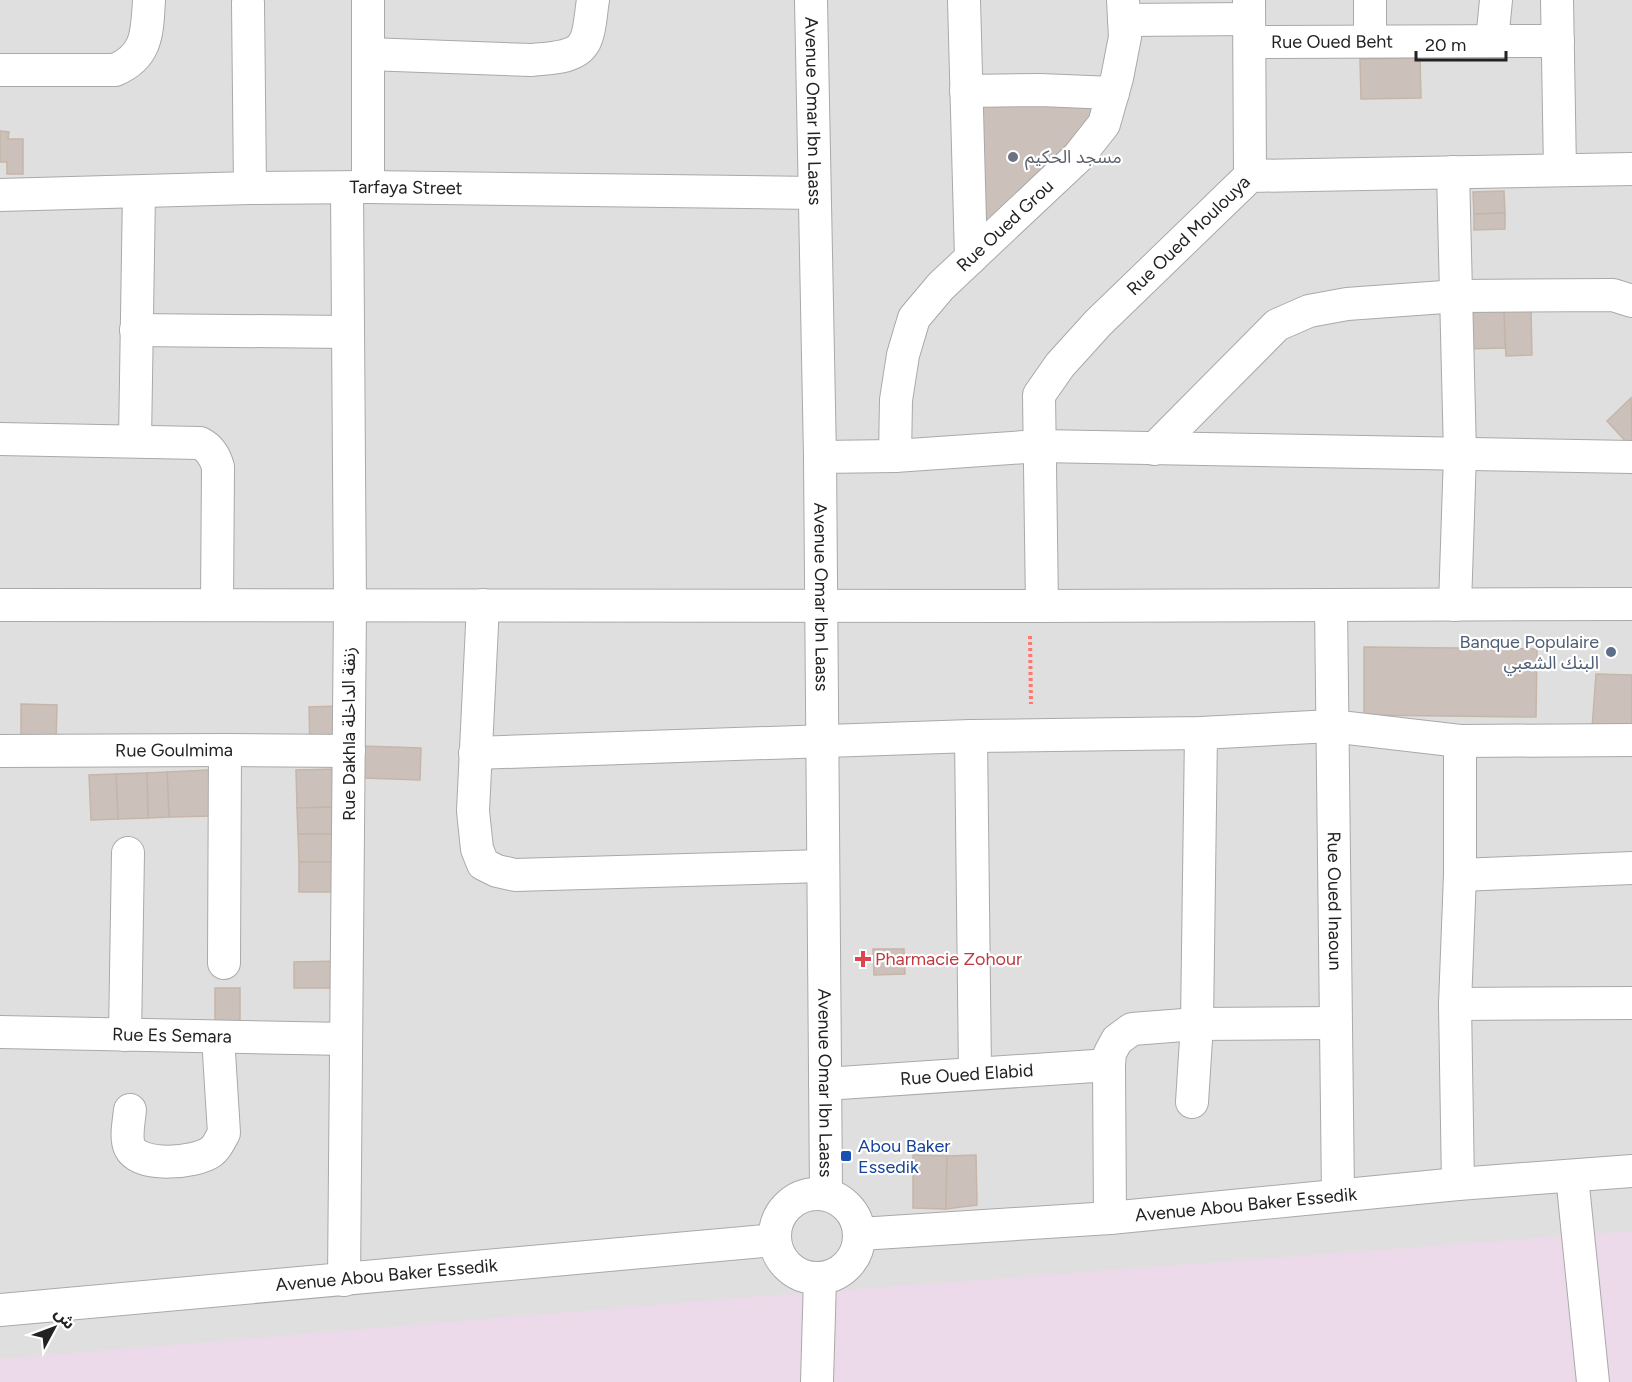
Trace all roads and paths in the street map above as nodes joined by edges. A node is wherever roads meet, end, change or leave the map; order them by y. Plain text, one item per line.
1 (149, 0) edge
2 (368, 0) edge
3 (593, 0) edge
4 (811, 0) edge
5 (964, 0) edge
6 (1370, 0) edge
7 (1496, 0) edge
8 (1557, 0) edge
9 (248, 3) dead end
10 (1123, 10) edge
11 (1249, 20) edge
12 (1370, 41) junction
13 (1492, 41) junction
14 (1558, 41) junction
15 (368, 54) junction
16 (0, 70) edge
17 (966, 91) junction
18 (1113, 93) junction
19 (1632, 169) edge
20 (1560, 170) junction
21 (1453, 172) junction
22 (1250, 176) junction
23 (250, 188) junction
24 (358, 188) junction
25 (138, 192) junction
26 (814, 194) junction
27 (0, 195) edge
28 (971, 258) junction
29 (1458, 296) junction
30 (1632, 301) edge
31 (136, 330) junction
32 (348, 332) junction
33 (0, 439) edge
34 (135, 441) junction
35 (1040, 446) junction
36 (1154, 449) junction
37 (1460, 454) junction
38 (894, 456) junction
39 (820, 457) junction
40 (1632, 457) edge
41 (1632, 604) edge
42 (0, 605) edge
43 (217, 605) junction
44 (350, 605) junction
45 (483, 605) junction
46 (821, 605) junction
47 (1331, 605) junction
48 (1455, 605) junction
49 (1035, 606) junction
50 (1331, 726) junction
51 (1201, 733) junction
52 (1032, 735) junction
53 (970, 736) junction
54 (821, 740) junction
55 (1632, 740) edge
56 (1460, 741) junction
57 (225, 750) junction
58 (0, 751) edge
59 (349, 751) junction
60 (475, 753) junction
61 (128, 853) dead end
62 (823, 866) junction
63 (1632, 868) edge
64 (1460, 875) junction
65 (224, 963) dead end
66 (1455, 1004) junction
67 (1632, 1004) edge
68 (1335, 1023) junction
69 (1197, 1024) junction
70 (0, 1032) edge
71 (125, 1035) junction
72 (218, 1037) junction
73 (346, 1039) junction
74 (1109, 1065) junction
75 (975, 1073) junction
76 (825, 1084) junction
77 (1192, 1102) dead end
78 (130, 1110) dead end
79 (1632, 1171) edge
80 (1572, 1176) junction
81 (1458, 1184) junction
82 (826, 1194) junction
83 (1338, 1195) junction
84 (1110, 1218) junction
85 (860, 1234) junction
86 (775, 1240) junction
87 (820, 1279) junction
88 (344, 1280) junction
89 (0, 1310) edge
90 (817, 1382) edge
91 (1593, 1382) edge

1 - 16 street
2 - 15 street, Rue Dakhla زنقة الداخلة
3 - 15 street
4 - 26 street, Avenue Omar Ibn Laass
5 - 17 street
6 - 12 street
7 - 13 street
8 - 14 street
9 - 23 street
10 - 11 street, Rue Oued Beht
10 - 18 street, Rue Oued Grou
11 - 12 street, Rue Oued Beht
11 - 22 street
12 - 13 street, Rue Oued Beht
13 - 14 street, Rue Oued Beht
14 - 20 street
15 - 24 street, Rue Dakhla زنقة الداخلة
17 - 18 street
17 - 28 street
18 - 28 street, Rue Oued Grou
19 - 20 street, Rue Oued Moulouya
20 - 21 street, Rue Oued Moulouya
21 - 22 street, Rue Oued Moulouya
21 - 29 street
22 - 35 street, Rue Oued Moulouya
23 - 24 street, Tarfaya Street
23 - 25 street, Tarfaya Street
24 - 26 street, Tarfaya Street
24 - 32 street, Rue Dakhla زنقة الداخلة
25 - 27 street, Tarfaya Street
25 - 31 street
26 - 39 street, Avenue Omar Ibn Laass
28 - 38 street, Rue Oued Grou
29 - 30 street
29 - 36 street
29 - 37 street
31 - 32 street
31 - 34 street
32 - 44 street, Rue Dakhla زنقة الداخلة
33 - 34 street
34 - 43 street
35 - 36 street
35 - 38 street
35 - 49 street, Rue Oued Moulouya
36 - 37 street
37 - 40 street
37 - 48 street
38 - 39 street
39 - 46 street, Avenue Omar Ibn Laass
41 - 48 street
42 - 43 street
43 - 44 street
44 - 45 street
44 - 59 street, Rue Dakhla زنقة الداخلة
45 - 46 street
45 - 60 street
46 - 49 street
46 - 54 street, Avenue Omar Ibn Laass
47 - 48 street
47 - 49 street
47 - 50 street, Rue Oued Inaoun
49 - 52 path
50 - 51 street
50 - 56 street
50 - 68 street, Rue Oued Inaoun
51 - 52 street
51 - 69 street
52 - 53 street
53 - 54 street
53 - 75 street
54 - 60 street
54 - 62 street, Avenue Omar Ibn Laass
55 - 56 street
56 - 64 street
57 - 58 street, Rue Goulmima
57 - 59 street, Rue Goulmima
57 - 65 street
59 - 73 street, Rue Dakhla زنقة الداخلة
60 - 62 street
61 - 71 street
62 - 76 street, Avenue Omar Ibn Laass
63 - 64 street
64 - 66 street
66 - 67 street
66 - 81 street
68 - 69 street
68 - 83 street, Rue Oued Inaoun
69 - 74 street
69 - 77 street
70 - 71 street, Rue Es Semara
71 - 72 street, Rue Es Semara
72 - 73 street, Rue Es Semara
72 - 78 street
73 - 88 street, Rue Dakhla زنقة الداخلة
74 - 75 street, Rue Oued Elabid
74 - 84 street
75 - 76 street, Rue Oued Elabid
76 - 82 street, Avenue Omar Ibn Laass
79 - 80 street, Avenue Abou Baker Essedik
80 - 81 street, Avenue Abou Baker Essedik
80 - 91 street
81 - 83 street, Avenue Abou Baker Essedik
82 - 85 street
82 - 86 street
83 - 84 street, Avenue Abou Baker Essedik
84 - 85 street, Avenue Abou Baker Essedik
85 - 87 street
86 - 87 street
86 - 88 street, Avenue Abou Baker Essedik
87 - 90 street
88 - 89 street, Avenue Abou Baker Essedik

